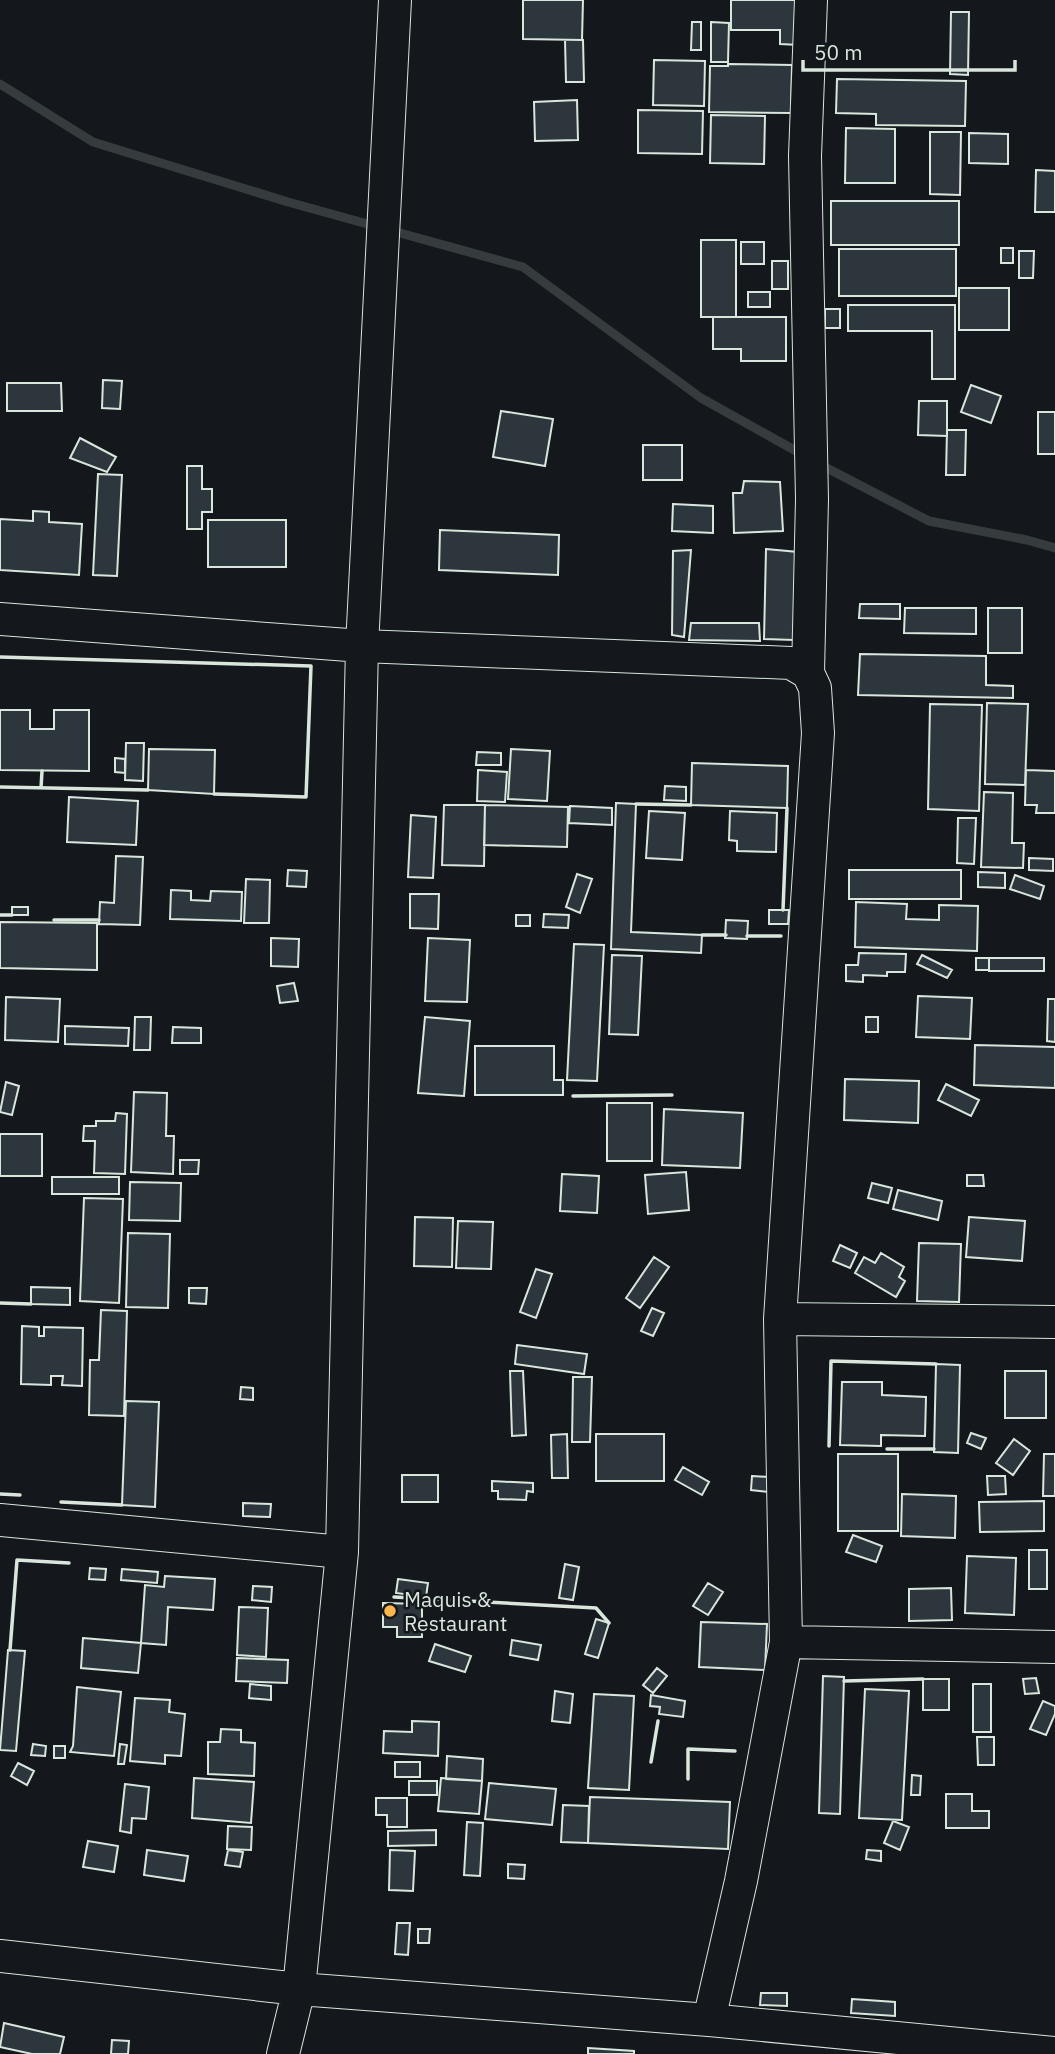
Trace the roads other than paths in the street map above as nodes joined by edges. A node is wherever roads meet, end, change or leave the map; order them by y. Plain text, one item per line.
1 (395, 0) edge
2 (811, 0) edge
3 (0, 620) edge
4 (362, 646) junction
5 (808, 673) junction
6 (780, 1319) junction
7 (1055, 1322) edge
8 (0, 1520) edge
9 (342, 1552) junction
10 (786, 1642) junction
11 (1055, 1647) edge
12 (0, 1956) edge
13 (299, 1989) junction
14 (709, 2020) junction
15 (1055, 2053) edge
16 (283, 2054) edge

1 - 4 street
2 - 5 street
3 - 4 street
4 - 5 street
4 - 9 street
5 - 6 street
6 - 7 street
6 - 10 street
8 - 9 street
9 - 13 street
10 - 11 street
10 - 14 street
12 - 13 street
13 - 14 street
13 - 16 street
14 - 15 street

